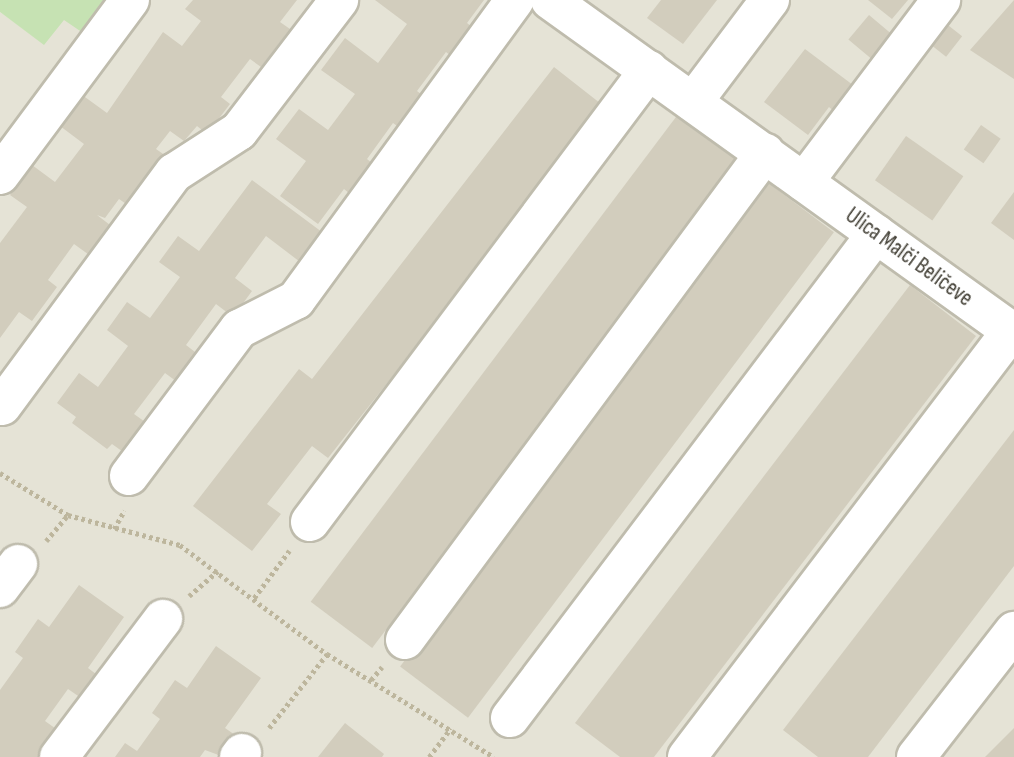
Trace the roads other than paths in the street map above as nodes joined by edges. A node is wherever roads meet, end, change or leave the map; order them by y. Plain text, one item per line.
1 (130, 0) edge
2 (339, 0) edge
3 (515, 0) edge
4 (769, 0) edge
5 (941, 0) edge
6 (571, 6) edge
7 (649, 70) junction
8 (693, 102) junction
9 (765, 153) junction
10 (0, 175) edge
11 (804, 182) junction
12 (876, 234) junction
13 (1013, 332) edge
14 (2, 405) edge
15 (129, 476) dead end
16 (310, 522) road end
17 (163, 619) dead end
18 (1014, 631) edge
19 (405, 640) dead end
20 (510, 718) dead end
21 (59, 757) edge
22 (687, 757) edge
23 (916, 757) edge

1 - 10 street
2 - 14 street
3 - 15 street
4 - 8 street
5 - 11 street
6 - 7 street, Ulica Malči Beličeve
7 - 8 street, Ulica Malči Beličeve
7 - 16 street
8 - 9 street, Ulica Malči Beličeve
9 - 11 street, Ulica Malči Beličeve
9 - 19 street
11 - 12 street, Ulica Malči Beličeve
12 - 13 street, Ulica Malči Beličeve
12 - 20 street
13 - 22 street
17 - 21 street
18 - 23 street

